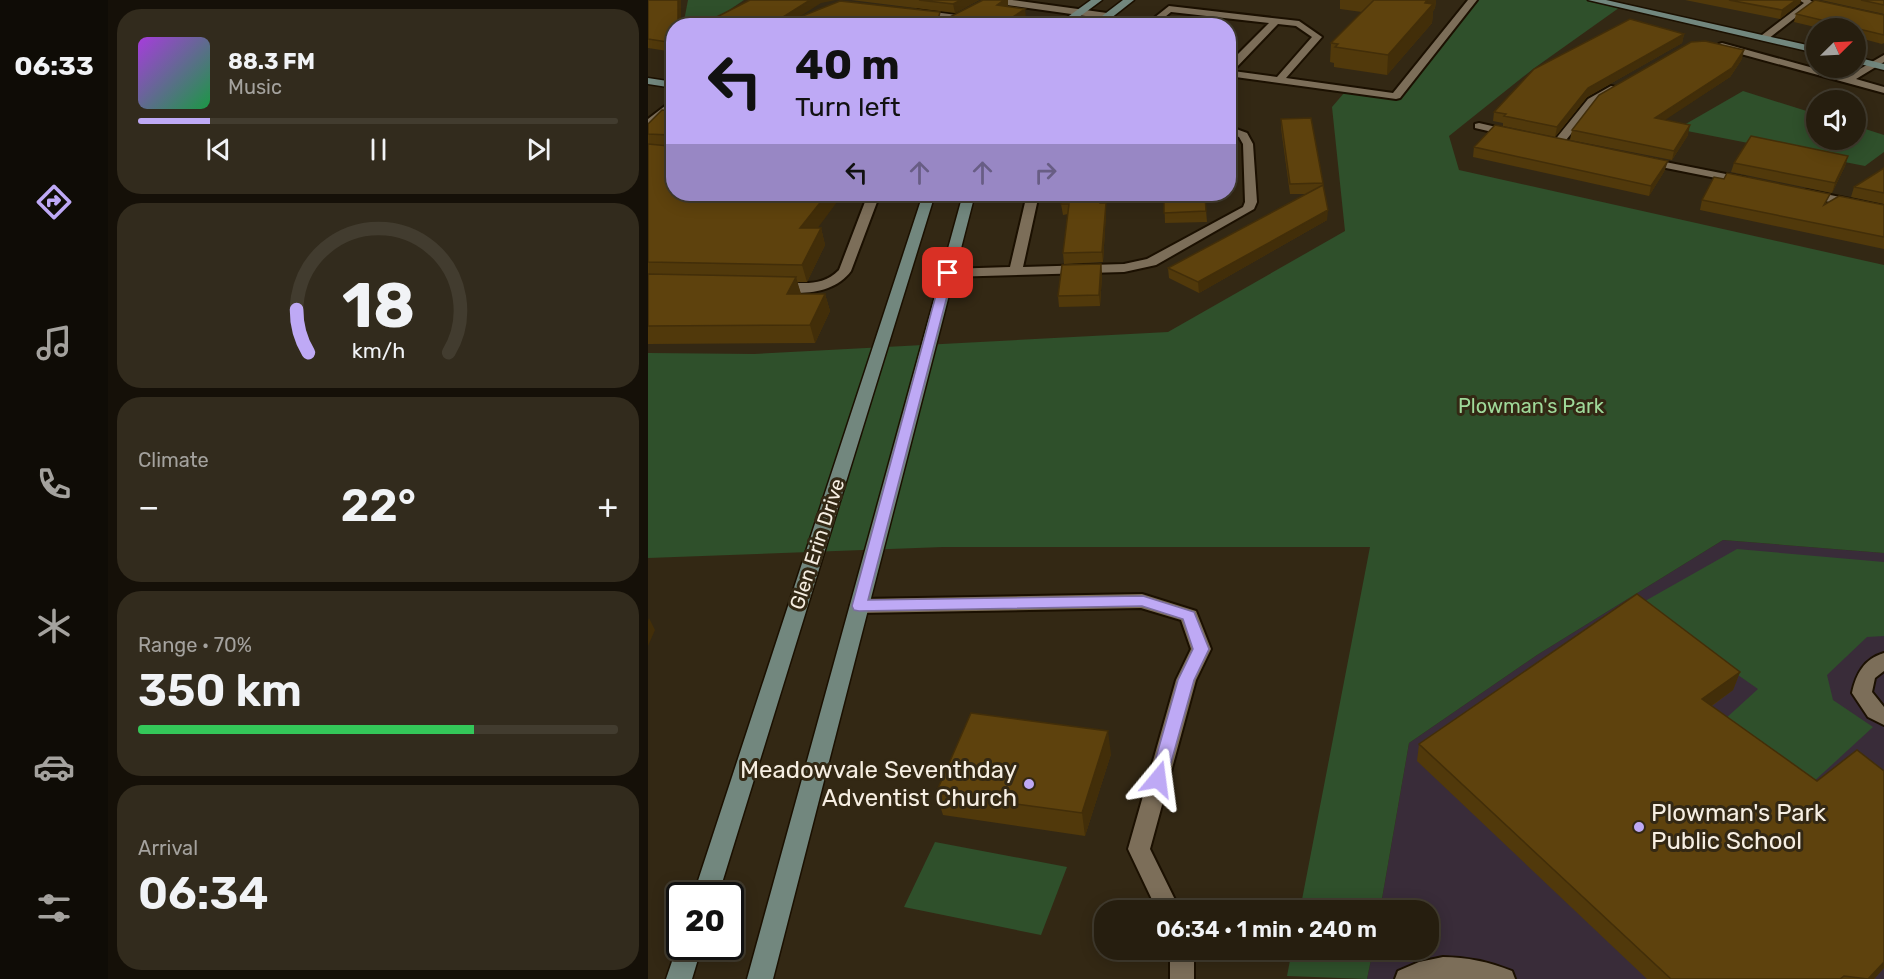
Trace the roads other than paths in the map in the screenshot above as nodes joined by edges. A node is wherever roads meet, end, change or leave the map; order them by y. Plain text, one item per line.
1 (1097, 0) edge
2 (1129, 0) edge
3 (1473, 0) edge
4 (1593, 0) edge
5 (988, 1) edge
6 (1806, 1) edge
7 (1820, 5) edge
8 (903, 11) edge
9 (1080, 12) junction
10 (1218, 14) junction
11 (1107, 16) junction
12 (956, 18) edge
13 (1071, 18) edge
14 (1104, 18) edge
15 (1158, 18) edge
16 (1214, 18) edge
17 (1275, 22) junction
18 (1765, 37) junction
19 (1714, 45) edge
20 (1806, 47) edge
21 (1884, 58) edge
22 (1236, 63) edge
23 (1879, 66) edge
24 (1236, 73) edge
25 (1849, 79) junction
26 (1279, 80) junction
27 (648, 81) edge
28 (1623, 83) edge
29 (666, 84) edge
30 (1884, 90) edge
31 (666, 109) edge
32 (648, 124) edge
33 (1479, 126) dead end
34 (1236, 132) edge
35 (1524, 136) edge
36 (1558, 143) edge
37 (1638, 159) edge
38 (1755, 183) edge
39 (1789, 190) edge
40 (871, 201) edge
41 (927, 201) edge
42 (967, 201) edge
43 (1031, 201) edge
44 (1884, 210) edge
45 (1016, 271) junction
46 (948, 273) junction
47 (762, 287) edge
48 (859, 606) junction
49 (1884, 660) edge
50 (1884, 717) edge
51 (709, 882) edge
52 (1164, 900) edge
53 (685, 960) edge
54 (1182, 960) edge
55 (679, 979) edge
56 (760, 979) edge
57 (1182, 979) edge
58 (1407, 979) edge
59 (1503, 979) edge

1 - 9 street
2 - 11 street
3 - 26 lane
4 - 18 street
5 - 9 lane
6 - 7 lane
6 - 18 lane
8 - 12 lane
9 - 11 lane
9 - 13 street
10 - 15 lane
10 - 16 lane
10 - 17 lane
11 - 14 street
17 - 22 lane
17 - 26 lane
18 - 20 street
19 - 25 lane
21 - 23 lane
23 - 25 lane
24 - 26 lane
25 - 30 lane
27 - 29 street
28 - 36 lane
31 - 32 lane
33 - 35 lane
34 - 45 lane
37 - 38 lane
39 - 44 lane
40 - 47 lane
41 - 51 street, Glen Erin Drive
42 - 46 street
43 - 45 lane
45 - 46 lane
46 - 48 street
48 - 52 lane
48 - 56 street
49 - 50 lane
53 - 55 street
54 - 57 lane
58 - 59 lane

